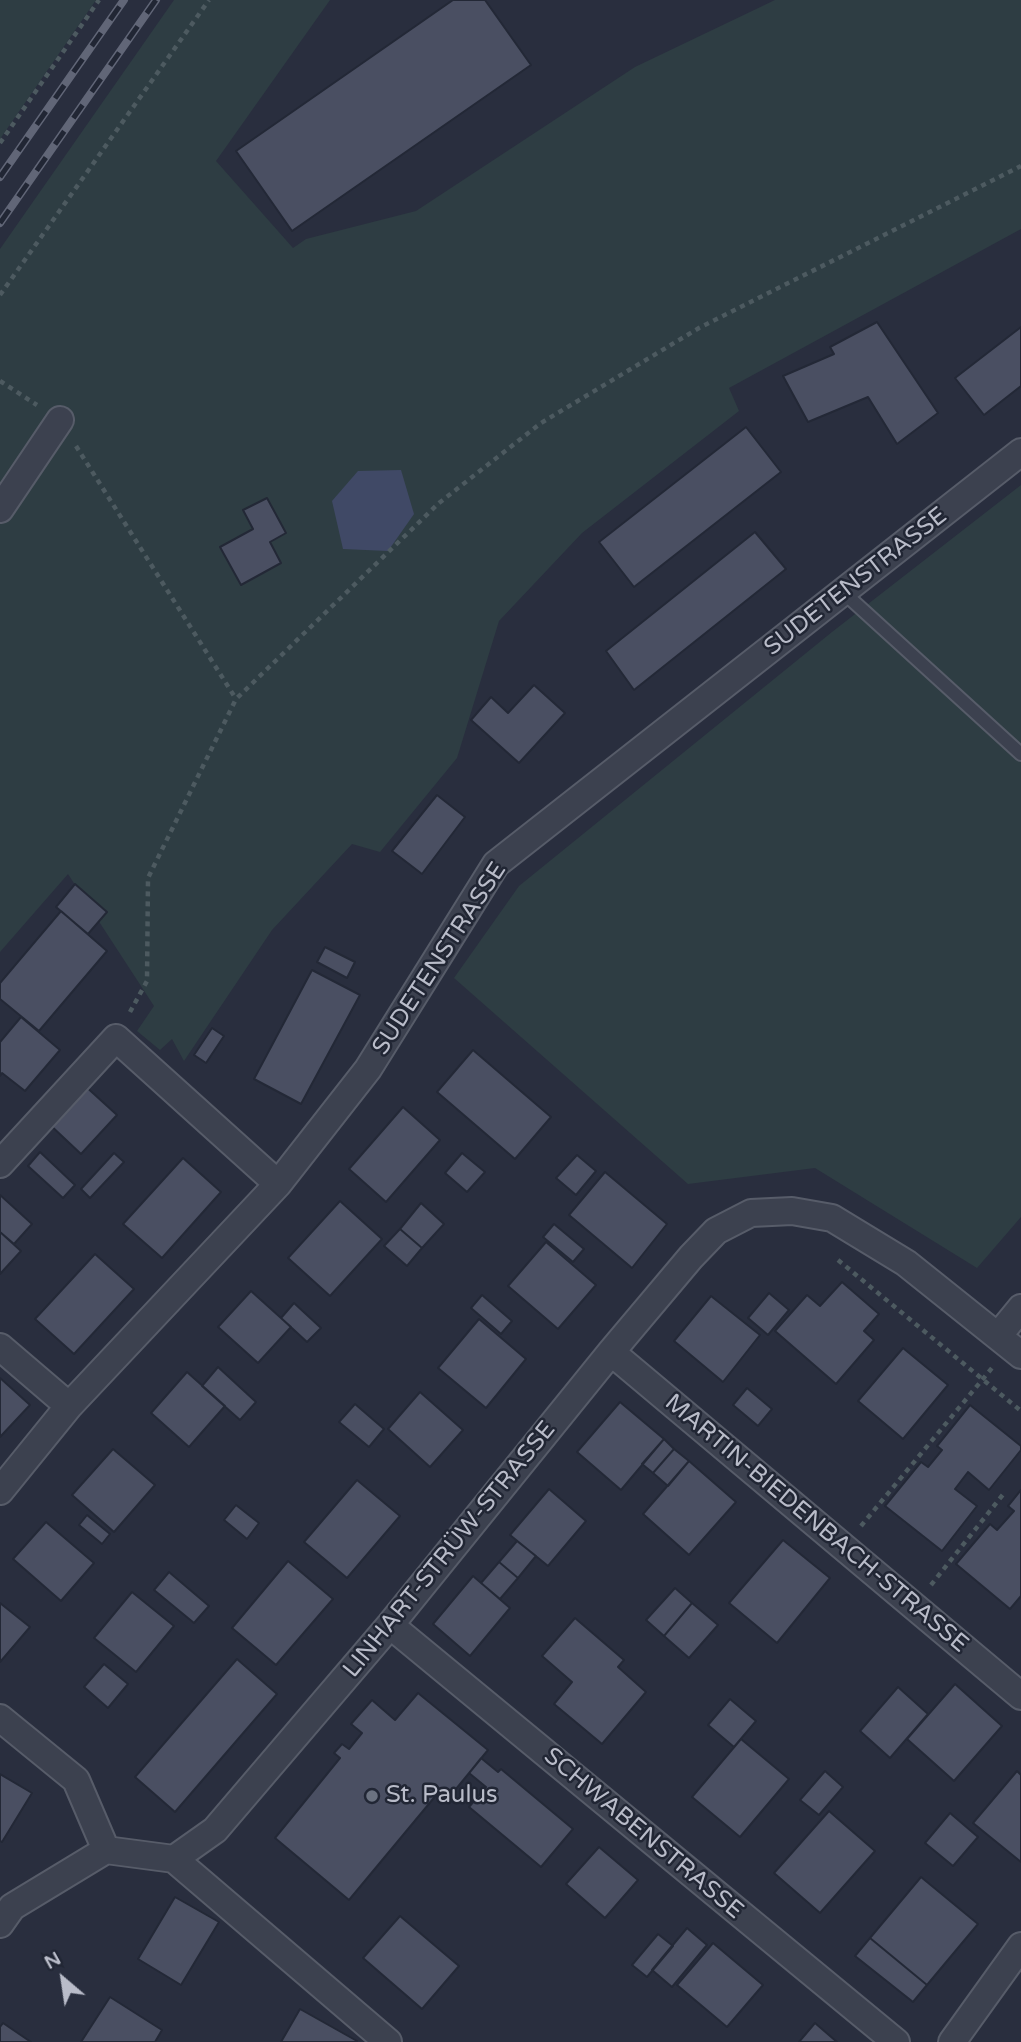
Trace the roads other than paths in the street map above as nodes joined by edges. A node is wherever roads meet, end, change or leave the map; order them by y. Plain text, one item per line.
1 (60, 420) road end
2 (1021, 452) edge
3 (0, 509) edge
4 (843, 592) junction
5 (1021, 754) edge
6 (0, 1164) edge
7 (278, 1184) junction
8 (1021, 1308) edge
9 (1010, 1346) edge
10 (0, 1347) edge
11 (611, 1352) junction
12 (69, 1406) junction
13 (0, 1491) edge
14 (390, 1625) junction
15 (1021, 1696) edge
16 (0, 1718) edge
17 (106, 1850) junction
18 (174, 1859) junction
19 (0, 1924) edge
20 (1021, 1946) edge
21 (388, 2042) edge
22 (896, 2042) edge
23 (952, 2042) edge

1 - 3 street
2 - 4 street, SUDETENSTRASSE
4 - 5 lane
4 - 7 street, SUDETENSTRASSE
6 - 7 street
7 - 12 street, SUDETENSTRASSE
8 - 9 street
9 - 11 street, LINHART-STRÜW-STRASSE
10 - 12 street
11 - 14 street, LINHART-STRÜW-STRASSE
11 - 15 street, MARTIN-BIEDENBACH-STRASSE
12 - 13 street, SUDETENSTRASSE
14 - 18 street, LINHART-STRÜW-STRASSE
14 - 22 street, SCHWABENSTRASSE
16 - 17 street
17 - 18 street
17 - 19 street
18 - 21 street
20 - 23 street

